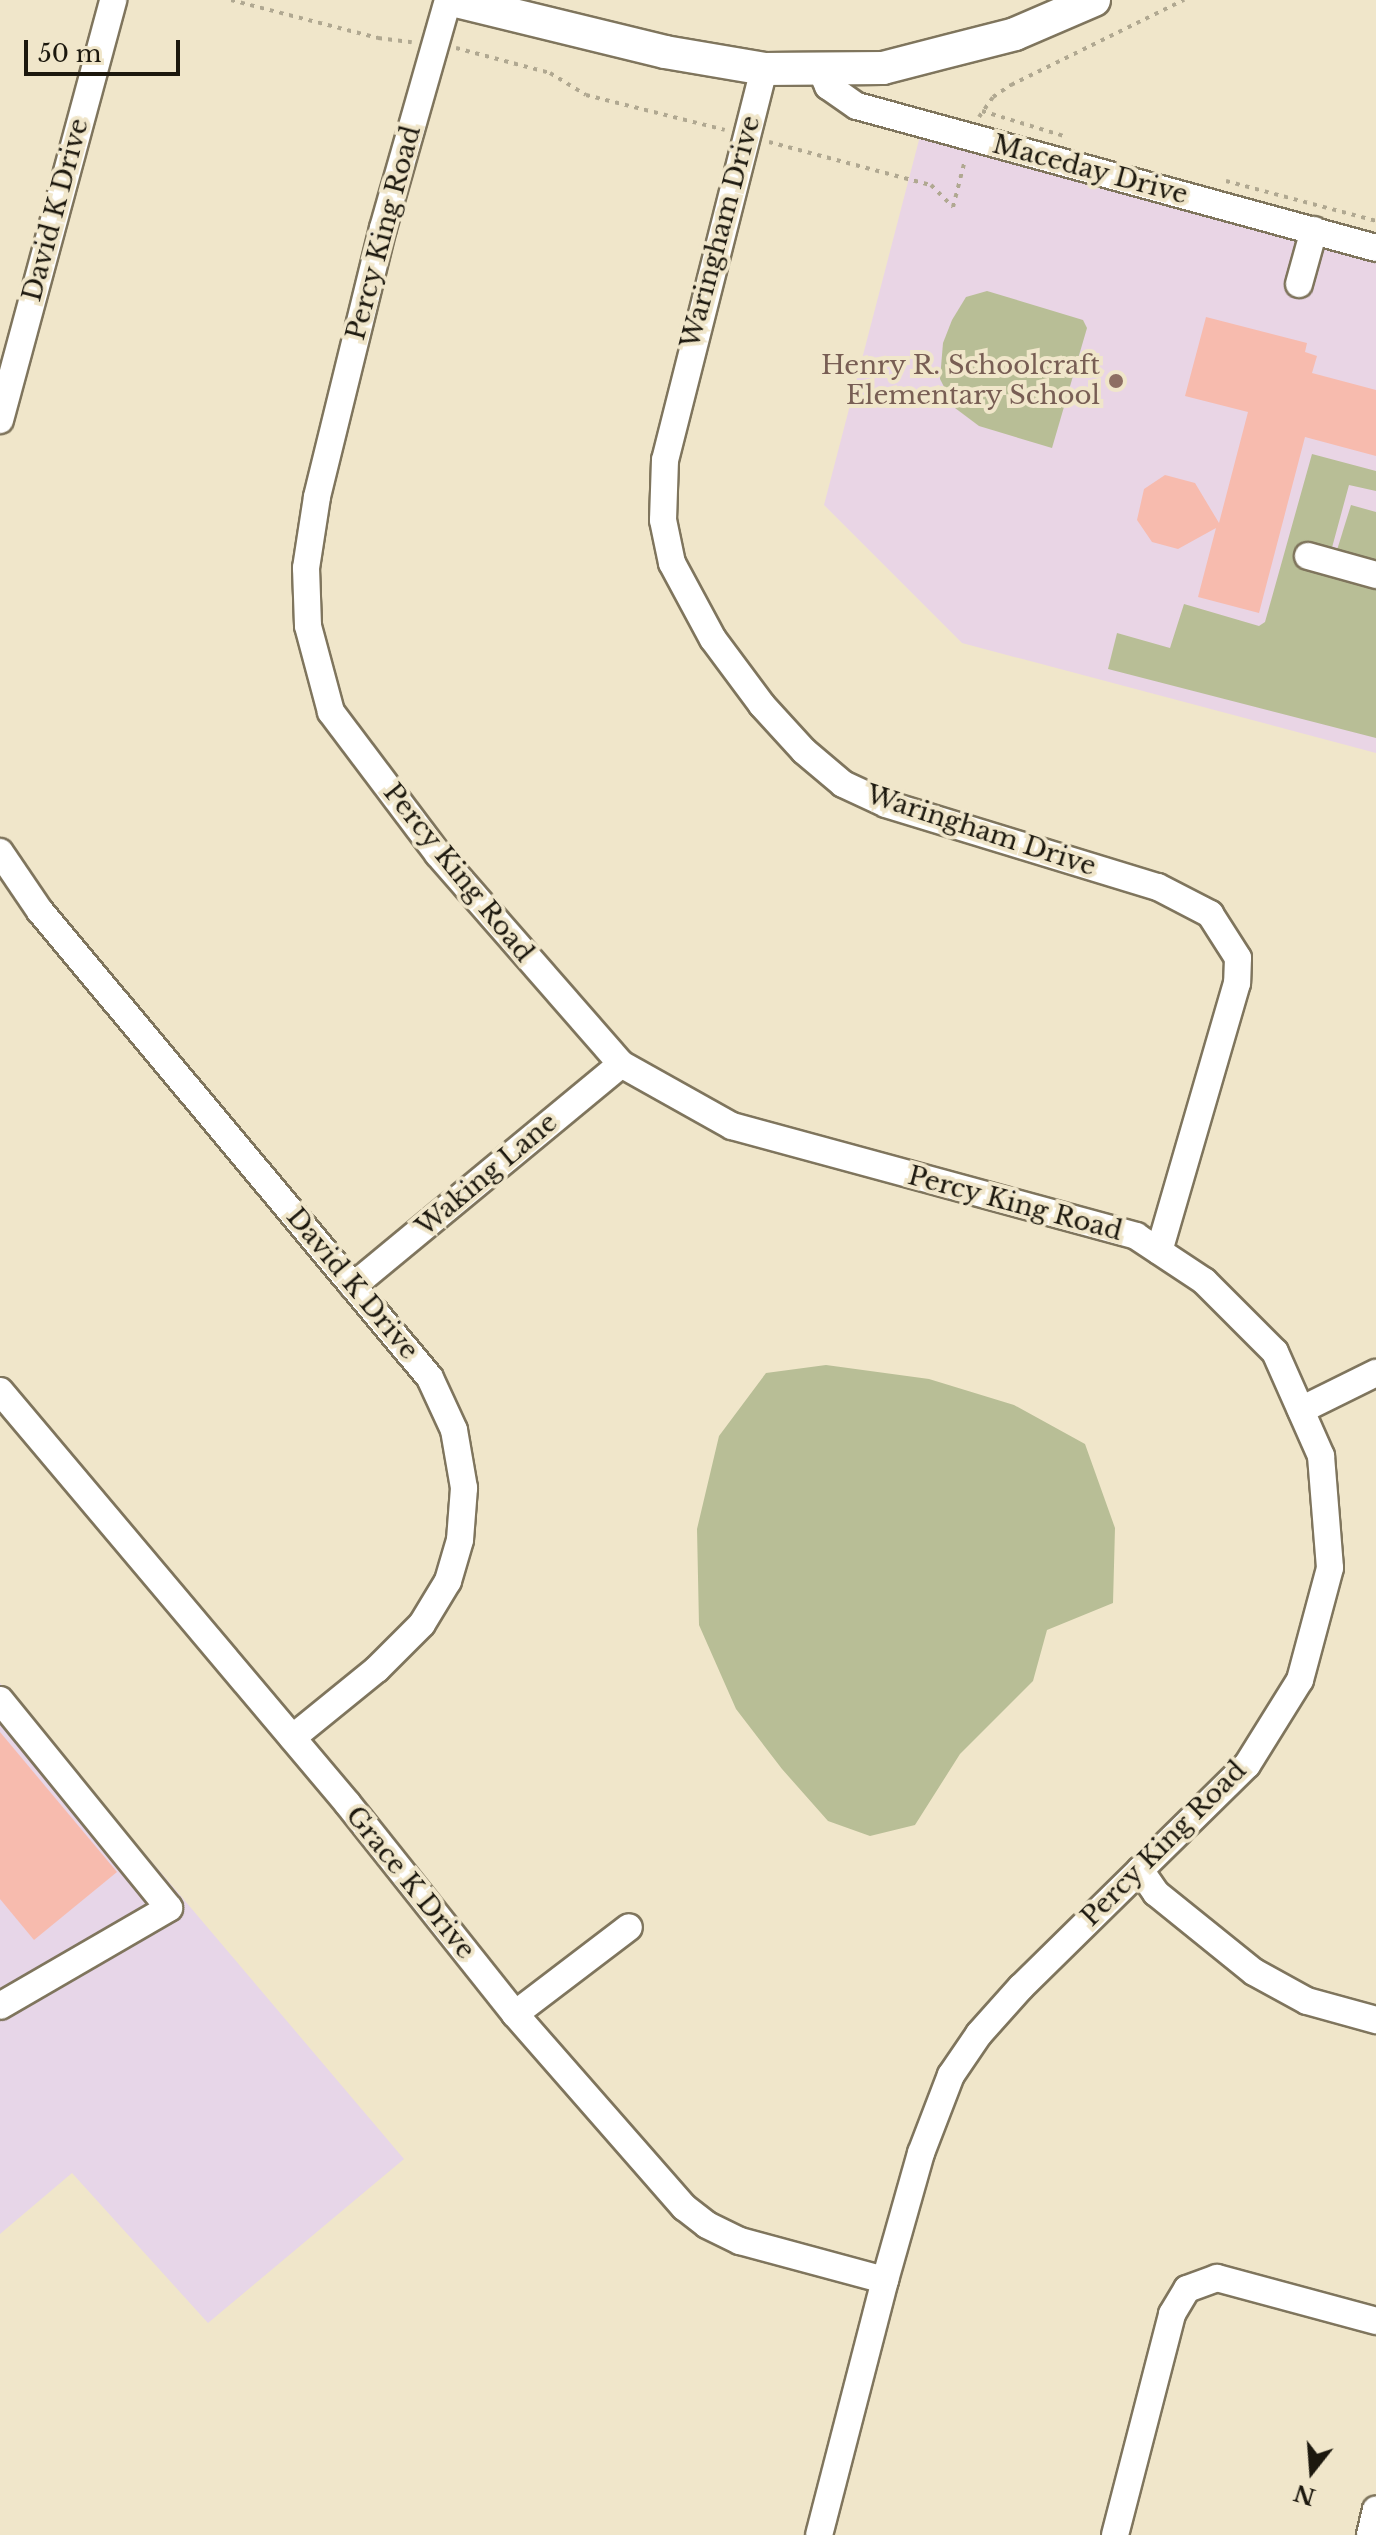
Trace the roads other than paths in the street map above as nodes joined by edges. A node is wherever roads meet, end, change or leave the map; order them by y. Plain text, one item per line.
1 (113, 0) edge
2 (450, 0) edge
3 (1094, 0) edge
4 (820, 68) junction
5 (764, 69) junction
6 (1314, 230) junction
7 (1376, 248) edge
8 (1299, 284) dead end
9 (0, 420) edge
10 (1308, 556) dead end
11 (1376, 575) edge
12 (0, 852) edge
13 (621, 1064) junction
14 (1159, 1251) junction
15 (353, 1286) junction
16 (1376, 1373) edge
17 (0, 1391) edge
18 (1301, 1410) junction
19 (0, 1700) edge
20 (292, 1738) junction
21 (1140, 1870) junction
22 (629, 1927) dead end
23 (0, 2006) edge
24 (515, 2014) junction
25 (1376, 2020) edge
26 (885, 2280) junction
27 (1376, 2321) edge
28 (1376, 2510) edge
29 (819, 2535) edge
30 (1115, 2535) edge
31 (1370, 2535) edge

1 - 9 street, David K Drive
2 - 5 main road
2 - 13 street, Percy King Road
3 - 4 main road
4 - 5 main road
4 - 6 street, Maceday Drive
5 - 14 street, Waringham Drive
6 - 7 street, Maceday Drive
6 - 8 street
10 - 11 street
12 - 15 street, David K Drive
13 - 14 street, Percy King Road
13 - 15 street, Waking Lane
14 - 18 street, Percy King Road
15 - 20 street, David K Drive
16 - 18 street
17 - 20 street, Grace K Drive
18 - 21 street, Percy King Road
19 - 23 street
20 - 24 street, Grace K Drive
21 - 25 street
21 - 26 street, Percy King Road
22 - 24 street
24 - 26 street, Grace K Drive
26 - 29 street, Percy King Road
27 - 30 street
28 - 31 street

